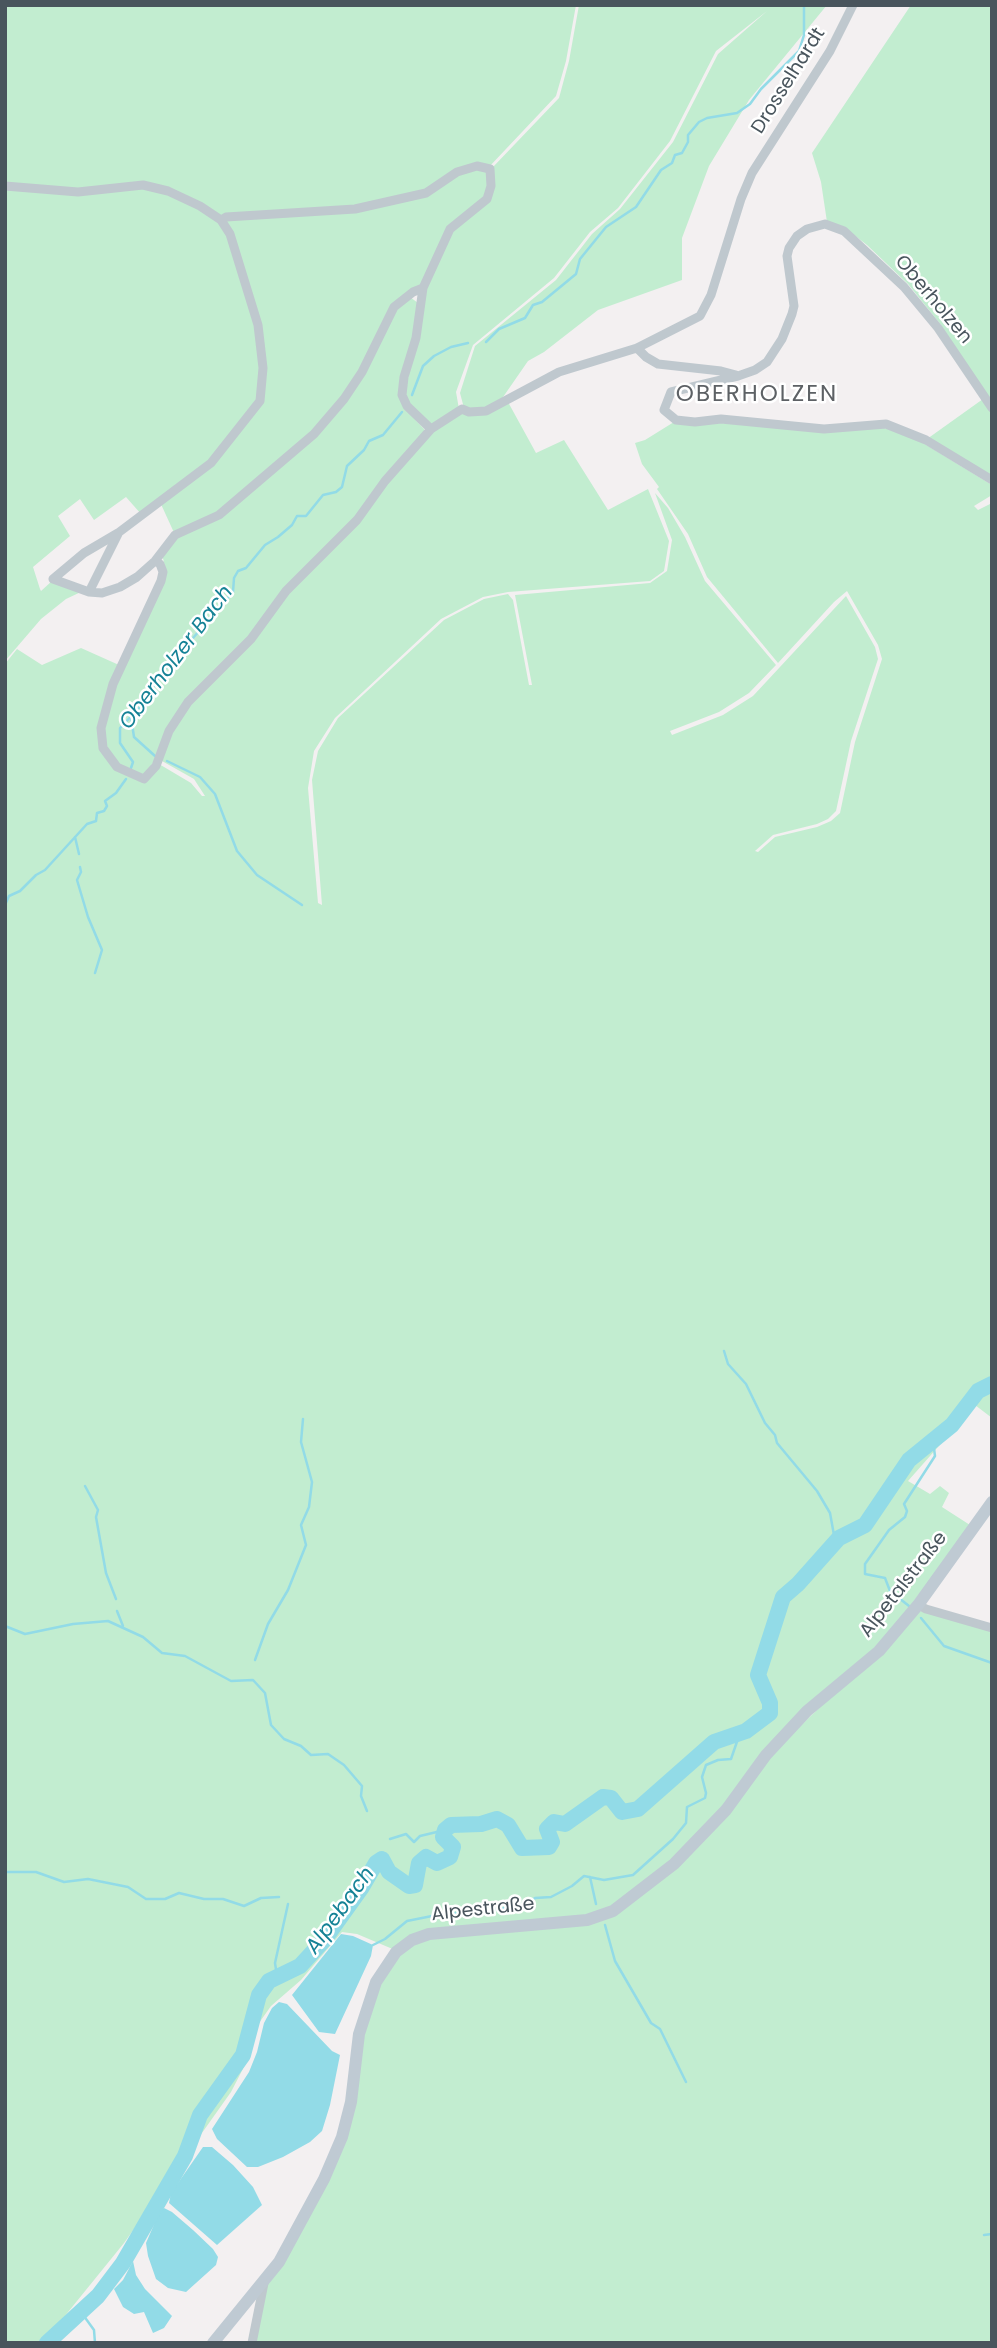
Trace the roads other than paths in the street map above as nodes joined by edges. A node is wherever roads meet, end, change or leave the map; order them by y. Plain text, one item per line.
1 (853, 5) edge
2 (5, 186) edge
3 (222, 220) junction
4 (423, 288) junction
5 (637, 348) junction
6 (738, 376) junction
7 (992, 408) edge
8 (431, 429) junction
9 (992, 480) edge
10 (118, 533) junction
11 (158, 562) junction
12 (89, 592) junction
13 (992, 1502) edge
14 (918, 1605) junction
15 (992, 1628) edge
16 (807, 1711) joint
17 (264, 2280) junction
18 (213, 2343) edge
19 (252, 2343) edge

1 - 5 street, Drosselhardt
2 - 3 street
3 - 4 street
3 - 10 street
4 - 8 street
4 - 11 street
5 - 6 street
5 - 8 street
6 - 7 street, Oberholzen
6 - 9 street, Oberholzen
8 - 11 street
10 - 12 street
10 - 12 street
11 - 12 street
13 - 14 main road, Alpetalstraße
14 - 15 street
14 - 16 main road, Alpetalstraße
16 - 17 main road, Alpestraße
17 - 18 main road, Alpestraße
17 - 19 street

